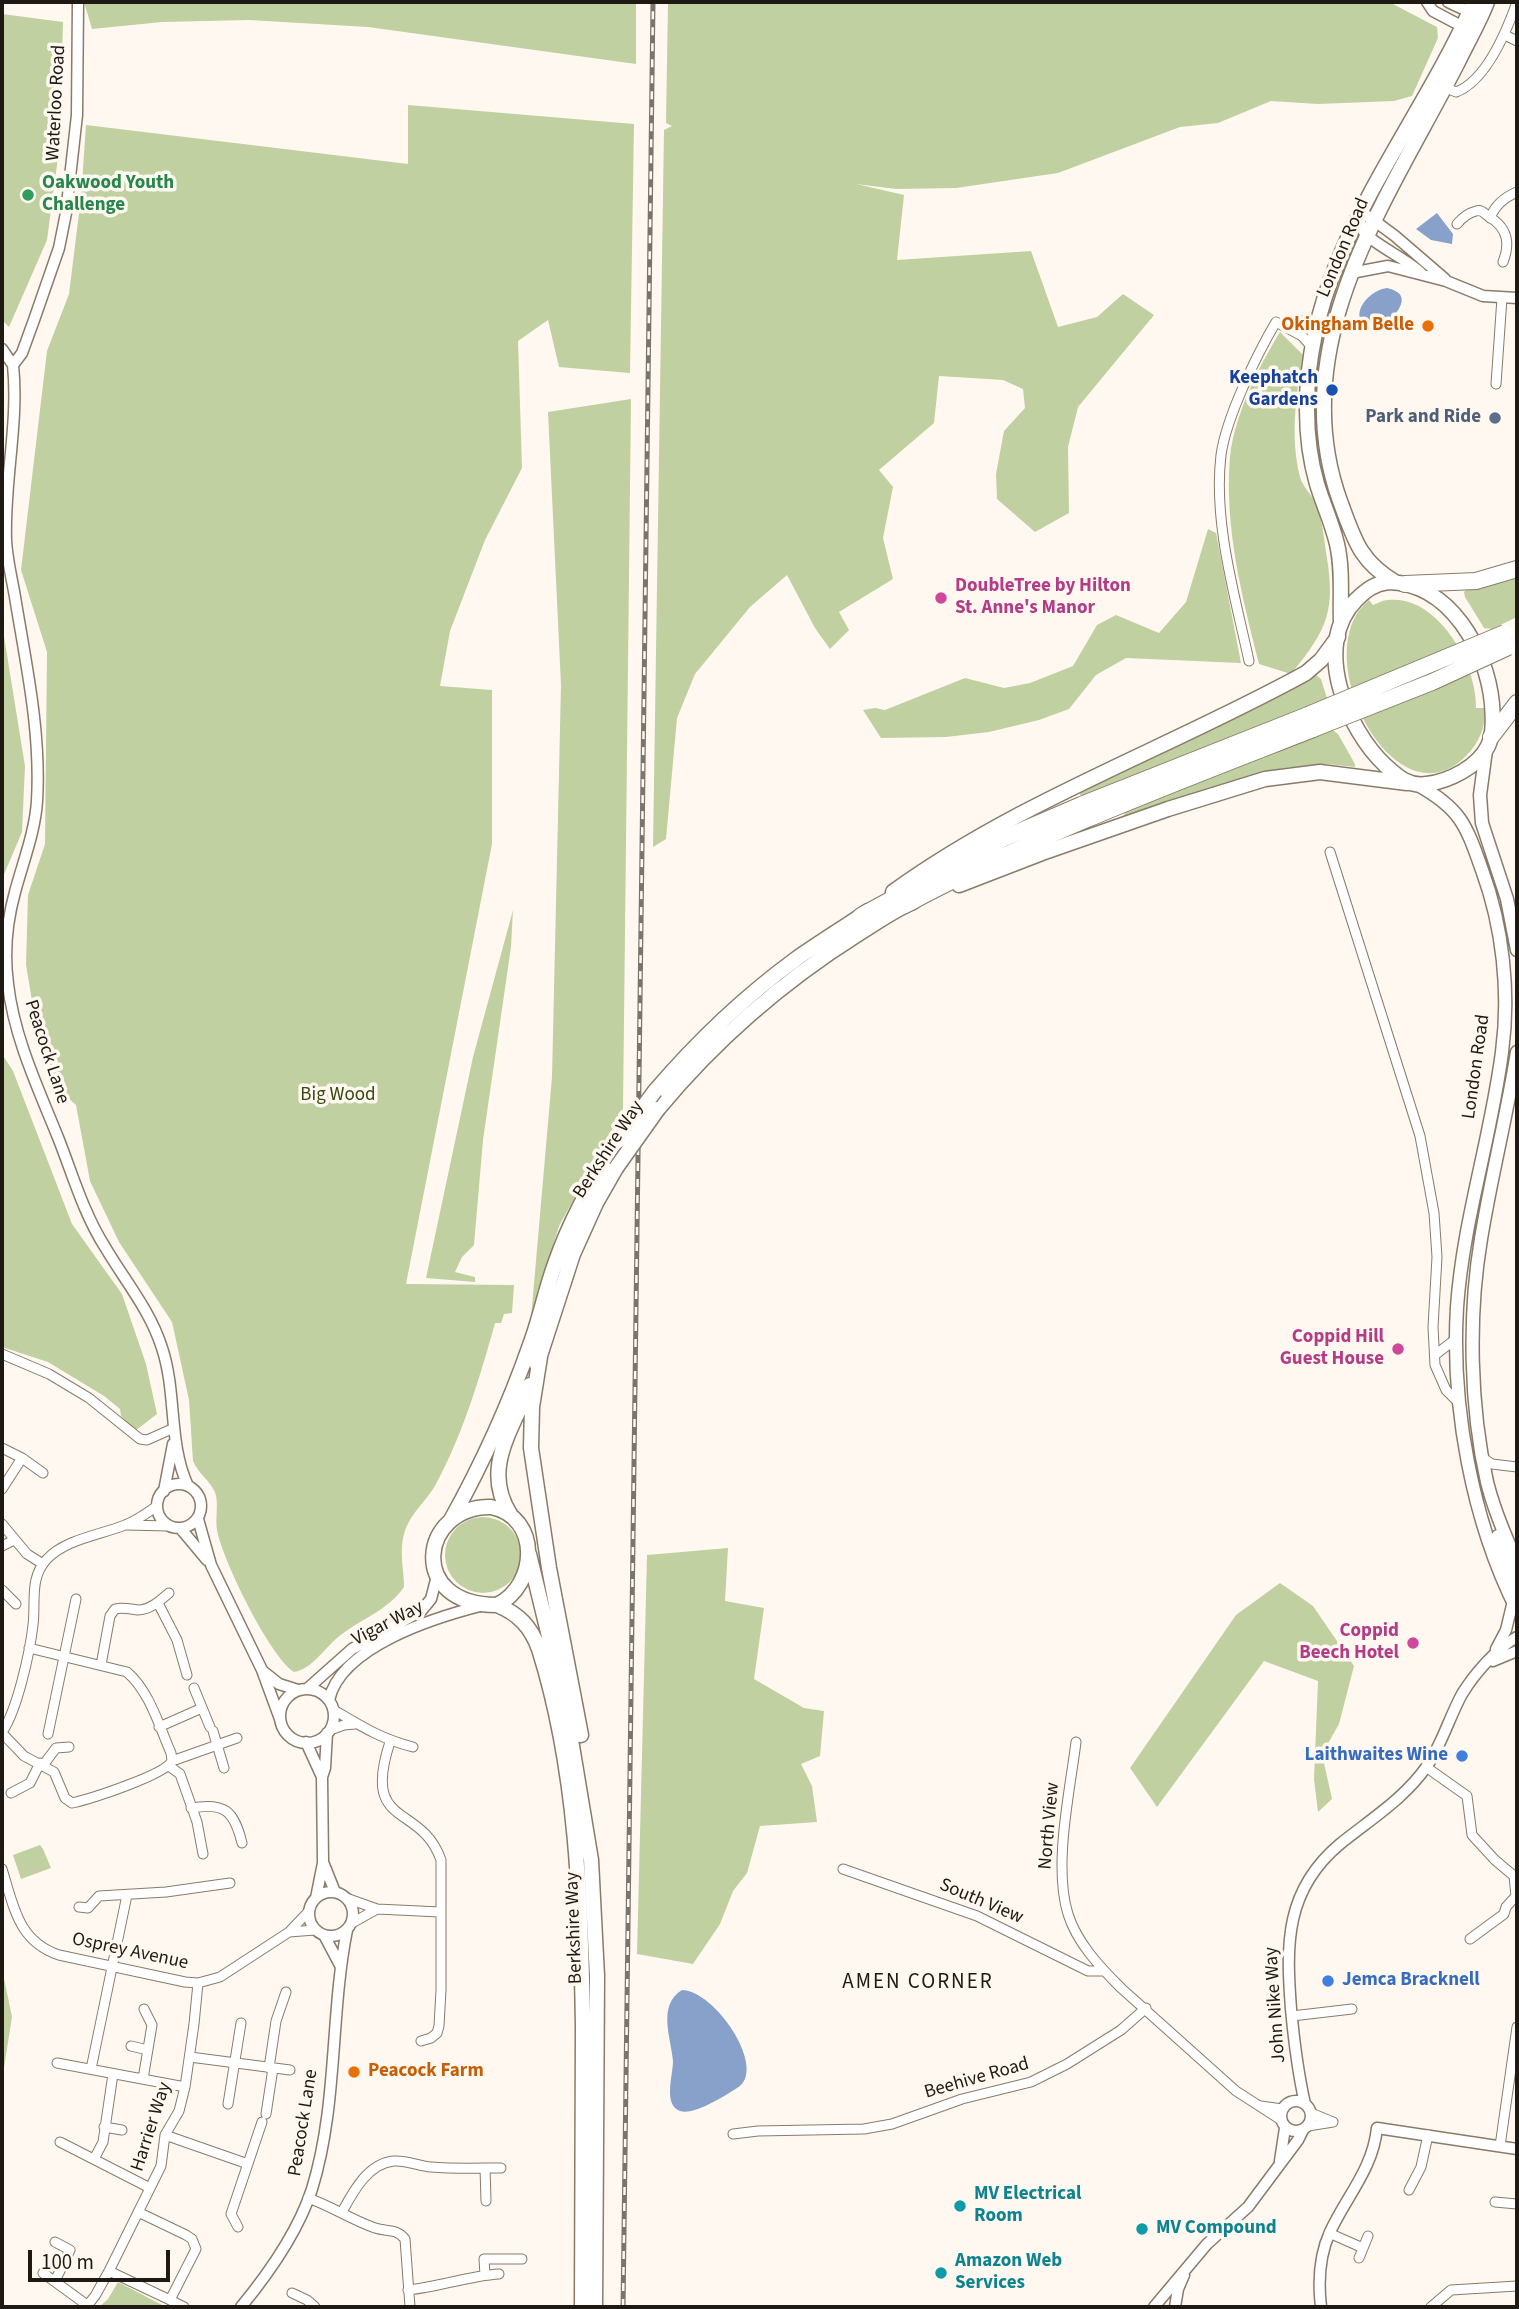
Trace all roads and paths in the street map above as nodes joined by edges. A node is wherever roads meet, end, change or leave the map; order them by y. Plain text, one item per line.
1 (78, 2) edge
2 (1427, 2) edge
3 (1448, 2) edge
4 (1487, 2) edge
5 (1517, 2) edge
6 (1474, 10) edge
7 (1467, 29) junction
8 (1505, 35) junction
9 (1517, 41) edge
10 (1439, 85) junction
11 (1517, 192) edge
12 (1360, 211) junction
13 (1490, 218) junction
14 (1374, 220) junction
15 (1457, 224) dead end
16 (1367, 235) junction
17 (1503, 262) dead end
18 (1351, 273) junction
19 (1421, 273) junction
20 (1446, 281) junction
21 (1502, 298) junction
22 (1517, 298) edge
23 (1317, 322) junction
24 (1284, 325) junction
25 (1334, 326) junction
26 (1311, 346) junction
27 (2, 349) edge
28 (13, 365) junction
29 (1496, 384) dead end
30 (1517, 569) edge
31 (1400, 583) junction
32 (1339, 630) junction
33 (1512, 638) edge
34 (1249, 661) dead end
35 (1517, 703) edge
36 (1310, 722) junction
37 (1489, 743) junction
38 (1412, 784) junction
39 (1330, 852) dead end
40 (905, 905) junction
41 (861, 916) junction
42 (1517, 950) edge
43 (1517, 1052) edge
44 (1452, 1342) junction
45 (1434, 1343) junction
46 (2, 1354) edge
47 (1435, 1355) junction
48 (540, 1357) junction
49 (1460, 1405) junction
50 (174, 1431) junction
51 (2, 1448) edge
52 (23, 1458) junction
53 (1482, 1458) junction
54 (1515, 1467) edge
55 (43, 1473) dead end
56 (188, 1486) junction
57 (2, 1489) edge
58 (164, 1491) junction
59 (1494, 1505) junction
60 (157, 1506) junction
61 (510, 1514) junction
62 (198, 1518) junction
63 (451, 1520) junction
64 (2, 1524) edge
65 (126, 1525) junction
66 (168, 1526) junction
67 (181, 1529) junction
68 (14, 1540) junction
69 (2, 1546) edge
70 (529, 1554) junction
71 (1517, 1562) edge
72 (43, 1564) junction
73 (211, 1565) junction
74 (437, 1576) junction
75 (1517, 1588) edge
76 (2, 1590) edge
77 (169, 1593) dead end
78 (76, 1599) dead end
79 (158, 1603) junction
80 (16, 1604) dead end
81 (491, 1605) junction
82 (1515, 1605) edge
83 (1517, 1637) edge
84 (29, 1648) junction
85 (1517, 1651) edge
86 (64, 1656) junction
87 (1487, 1664) junction
88 (101, 1665) junction
89 (262, 1670) junction
90 (187, 1675) dead end
91 (194, 1688) dead end
92 (302, 1690) junction
93 (331, 1705) junction
94 (202, 1708) junction
95 (280, 1719) junction
96 (355, 1724) junction
97 (159, 1727) junction
98 (329, 1731) junction
99 (2, 1732) edge
100 (48, 1734) dead end
101 (237, 1738) dead end
102 (306, 1742) junction
103 (390, 1742) junction
104 (1076, 1742) dead end
105 (218, 1745) junction
106 (69, 1747) dead end
107 (413, 1747) dead end
108 (171, 1763) junction
109 (42, 1764) junction
110 (1426, 1767) junction
111 (224, 1768) dead end
112 (322, 1777) junction
113 (10, 1793) dead end
114 (191, 1808) junction
115 (242, 1843) dead end
116 (204, 1854) dead end
117 (591, 1860) junction
118 (324, 1862) junction
119 (2, 1869) edge
120 (843, 1869) dead end
121 (230, 1883) dead end
122 (335, 1892) junction
123 (127, 1895) junction
124 (316, 1898) junction
125 (346, 1898) junction
126 (79, 1907) dead end
127 (377, 1909) junction
128 (309, 1911) junction
129 (440, 1912) junction
130 (350, 1926) junction
131 (289, 1932) junction
132 (320, 1932) junction
133 (1470, 1939) dead end
134 (112, 1966) junction
135 (341, 1967) junction
136 (1103, 1971) junction
137 (198, 1983) junction
138 (286, 1992) dead end
139 (1146, 2008) junction
140 (144, 2009) dead end
141 (1352, 2009) dead end
142 (1292, 2016) junction
143 (241, 2023) dead end
144 (1517, 2027) edge
145 (421, 2041) dead end
146 (131, 2046) dead end
147 (148, 2050) junction
148 (190, 2057) junction
149 (57, 2063) dead end
150 (235, 2063) junction
151 (271, 2068) junction
152 (91, 2069) junction
153 (290, 2070) dead end
154 (113, 2074) junction
155 (143, 2079) junction
156 (1299, 2080) junction
157 (185, 2087) junction
158 (228, 2104) dead end
159 (1308, 2109) junction
160 (1284, 2115) junction
161 (104, 2127) junction
162 (1305, 2128) junction
163 (122, 2130) dead end
164 (733, 2134) dead end
165 (165, 2135) junction
166 (1428, 2135) junction
167 (60, 2142) dead end
168 (1500, 2146) junction
169 (1517, 2149) edge
170 (94, 2159) junction
171 (248, 2164) junction
172 (1279, 2164) junction
173 (485, 2168) junction
174 (501, 2168) dead end
175 (150, 2188) junction
176 (1409, 2190) dead end
177 (308, 2197) junction
178 (486, 2201) dead end
179 (1495, 2202) dead end
180 (1517, 2204) edge
181 (138, 2212) junction
182 (342, 2212) junction
183 (238, 2227) dead end
184 (1329, 2233) junction
185 (1368, 2236) dead end
186 (55, 2242) dead end
187 (1363, 2248) junction
188 (1359, 2258) dead end
189 (522, 2259) dead end
190 (1187, 2269) junction
191 (109, 2271) junction
192 (43, 2273) dead end
193 (499, 2274) dead end
194 (485, 2275) junction
195 (55, 2281) junction
196 (1517, 2286) edge
197 (408, 2290) junction
198 (292, 2293) dead end
199 (170, 2300) junction
200 (87, 2306) edge
201 (184, 2307) edge
202 (240, 2307) edge
203 (315, 2307) edge
204 (410, 2307) edge
205 (582, 2307) edge
206 (595, 2307) edge
207 (1154, 2307) edge
208 (1175, 2307) edge
209 (1321, 2307) edge
210 (1431, 2307) edge

1 - 28 street, Waterloo Road
2 - 7 street
3 - 6 street
4 - 6 main road, London Road
5 - 8 street
6 - 7 main road, London Road
7 - 10 main road, London Road
8 - 9 street
8 - 10 street
10 - 12 main road, London Road
10 - 14 main road, London Road
11 - 13 street
12 - 14 street
12 - 16 street
12 - 23 main road, London Road
13 - 15 street
13 - 17 street
14 - 16 main road, London Road
14 - 20 street
16 - 18 main road, London Road
16 - 19 street
18 - 19 street
18 - 25 main road, London Road
19 - 20 street
20 - 21 street
21 - 22 street
21 - 29 street
23 - 24 street, London Road
23 - 25 main road
23 - 26 main road, London Road
24 - 26 street
24 - 34 street
25 - 31 main road, London Road
26 - 32 main road, London Road
27 - 28 street
28 - 50 street, Peacock Lane
30 - 31 highway
31 - 32 main road
31 - 37 main road
32 - 38 main road
32 - 41 main road, Berkshire Way
33 - 36 highway, bridge
35 - 37 highway
36 - 40 highway
36 - 41 highway
37 - 38 main road
37 - 42 main road
38 - 40 main road, Berkshire Way
38 - 44 main road, London Road
39 - 45 street, London Road
40 - 48 main road, Berkshire Way, bridge
41 - 63 main road, Berkshire Way, bridge
43 - 53 main road, London Road
44 - 45 street
44 - 47 street
44 - 49 main road, London Road
45 - 47 street, London Road
46 - 50 street
47 - 49 street, London Road
48 - 61 main road, Berkshire Way
48 - 117 main road
49 - 82 main road, London Road
50 - 56 street, Peacock Lane
50 - 58 street, Peacock Lane
51 - 52 street
52 - 55 street
52 - 57 street
53 - 54 street
53 - 59 main road, London Road
56 - 58 street
56 - 62 street
58 - 60 street
59 - 71 main road, London Road
59 - 75 main road
60 - 65 street
60 - 66 street
61 - 63 main road
61 - 70 main road
62 - 67 street
62 - 73 street
63 - 74 main road
64 - 68 street
65 - 66 street
65 - 72 street
66 - 67 street
67 - 73 street
68 - 69 street
68 - 72 street
70 - 81 main road
70 - 117 main road, Berkshire Way
72 - 84 street
73 - 89 street
74 - 81 main road
74 - 92 street, Vigar Way
76 - 80 street
77 - 79 street
78 - 86 street
79 - 88 street
79 - 90 street
81 - 93 street, Vigar Way
81 - 205 main road, Berkshire Way
82 - 87 street, John Nike Way
83 - 87 street, John Nike Way
84 - 86 street
84 - 99 street
85 - 87 street, John Nike Way
86 - 88 street
86 - 100 street
87 - 110 street, John Nike Way
88 - 97 street
89 - 92 street
89 - 95 street
91 - 94 street
92 - 93 street
92 - 95 street
93 - 96 street
93 - 98 street
94 - 97 street
94 - 105 street
95 - 102 street
96 - 98 street
96 - 103 street
97 - 108 street
98 - 102 street
98 - 112 street
99 - 109 street
101 - 105 street
102 - 112 street
103 - 107 street
103 - 129 street
104 - 136 street, North View
105 - 108 street
105 - 111 street
106 - 109 street
108 - 109 street
108 - 114 street
109 - 113 street
110 - 133 street
110 - 142 street, John Nike Way
112 - 118 street
114 - 115 street
114 - 116 street
117 - 206 main road, Berkshire Way
118 - 122 street
118 - 124 street
119 - 134 street, Osprey Avenue
120 - 136 street, South View
121 - 123 street
122 - 124 street
122 - 125 street
123 - 126 street
123 - 134 street
124 - 128 street
125 - 127 street
125 - 130 street
127 - 129 street
127 - 130 street
128 - 131 street, Osprey Avenue
128 - 132 street
129 - 145 street
130 - 132 street
130 - 135 street, Peacock Lane
131 - 132 street, Osprey Avenue
131 - 137 street, Osprey Avenue
132 - 135 street
134 - 137 street, Osprey Avenue
134 - 152 street
135 - 177 street, Peacock Lane
136 - 139 street, North View
137 - 148 street, Harrier Way
138 - 151 street
139 - 160 street
139 - 164 street, Beehive Road
140 - 147 street
141 - 142 street
142 - 156 street, John Nike Way
143 - 150 street
144 - 168 street
146 - 147 street
147 - 155 street
148 - 150 street
148 - 157 street, Harrier Way
149 - 152 street
150 - 151 street
150 - 158 street
151 - 153 street
151 - 171 street
152 - 154 street
154 - 155 street
154 - 161 street
155 - 157 street
156 - 159 street, John Nike Way
156 - 160 street, John Nike Way
157 - 165 street, Harrier Way
159 - 160 street
159 - 162 street
159 - 162 street
160 - 162 street
160 - 172 street, John Nike Way
161 - 163 street
161 - 170 street
162 - 172 street
165 - 171 street
165 - 175 street, Harrier Way
166 - 168 street
166 - 176 street
166 - 184 street
167 - 170 street
168 - 169 street
170 - 175 street
171 - 183 street
172 - 190 street
173 - 174 street
173 - 178 street
173 - 182 street
175 - 181 street, Harrier Way
177 - 182 street
177 - 202 street, Peacock Lane
179 - 180 street
181 - 191 street, Harrier Way
181 - 199 street
182 - 197 street
184 - 187 street
184 - 209 street
185 - 187 street
186 - 195 street
187 - 188 street
189 - 194 street
190 - 207 street
190 - 208 street
191 - 199 street
191 - 200 street, Harrier Way
192 - 195 street
193 - 194 street
194 - 197 street
195 - 200 street
196 - 210 street
197 - 204 street
198 - 203 street
199 - 201 street

